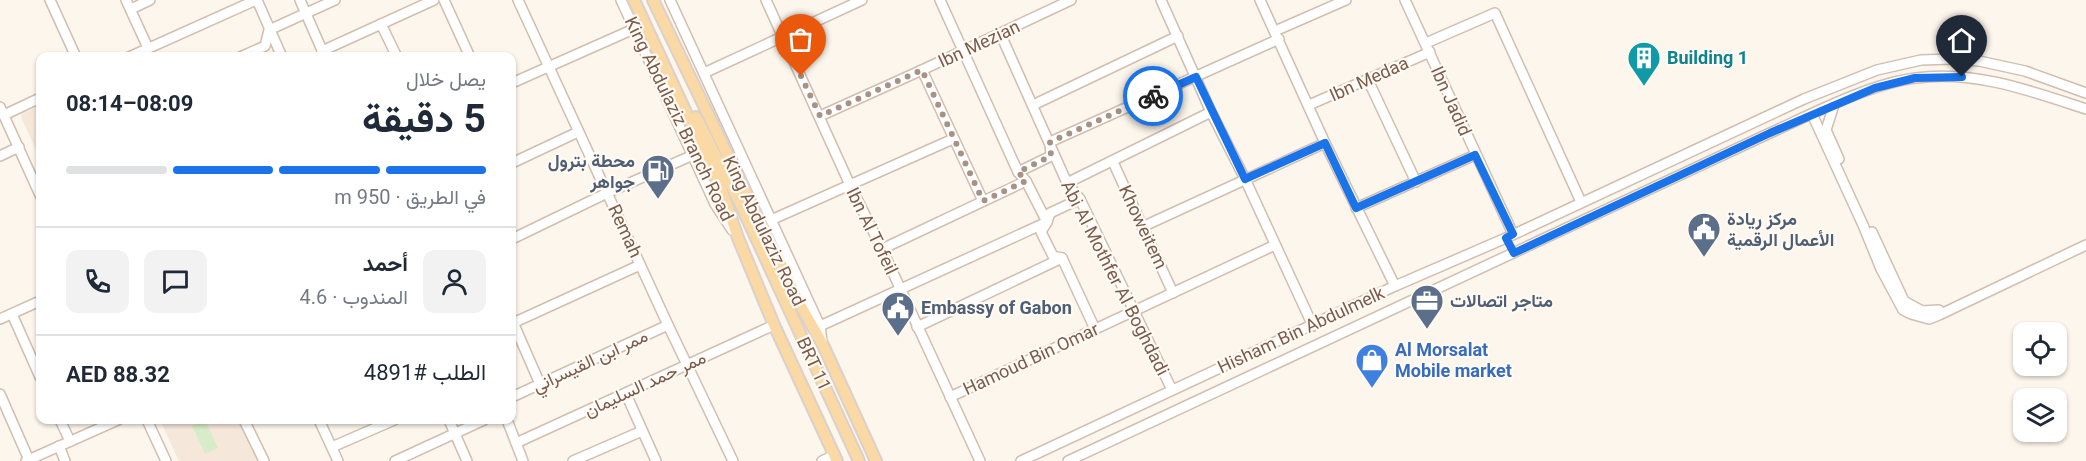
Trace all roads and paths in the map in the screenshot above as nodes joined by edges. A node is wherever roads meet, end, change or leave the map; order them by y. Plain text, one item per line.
1 (50, 0) edge
2 (150, 0) edge
3 (256, 0) edge
4 (300, 0) edge
5 (335, 0) edge
6 (434, 0) edge
7 (444, 0) edge
8 (518, 0) edge
9 (621, 0) edge
10 (634, 0) edge
11 (653, 0) edge
12 (670, 0) edge
13 (766, 0) edge
14 (862, 0) edge
15 (940, 0) edge
16 (1071, 0) edge
17 (1161, 0) edge
18 (1260, 0) edge
19 (1346, 0) edge
20 (1405, 0) edge
21 (128, 4) edge
22 (306, 13) junction
23 (381, 24) junction
24 (636, 28) junction
25 (269, 30) junction
26 (1000, 33) junction
27 (1277, 35) junction
28 (1178, 36) junction
29 (783, 37) junction
30 (1428, 47) junction
31 (148, 48) junction
32 (963, 51) junction
33 (74, 52) edge
34 (140, 52) edge
35 (251, 52) edge
36 (280, 52) edge
37 (322, 52) edge
38 (327, 52) edge
39 (395, 52) edge
40 (468, 52) edge
41 (548, 66) junction
42 (922, 70) junction
43 (704, 73) junction
44 (1196, 77) junction
45 (1368, 80) junction
46 (516, 81) edge
47 (2086, 93) edge
48 (680, 96) junction
49 (36, 99) edge
50 (1033, 105) junction
51 (1309, 105) junction
52 (1834, 105) junction
53 (2086, 109) edge
54 (2, 111) edge
55 (1211, 112) junction
56 (1812, 114) junction
57 (820, 116) junction
58 (1762, 119) junction
59 (714, 126) junction
60 (578, 132) junction
61 (1770, 133) junction
62 (953, 139) junction
63 (1050, 142) junction
64 (1325, 143) junction
65 (19, 147) junction
66 (693, 155) junction
67 (1475, 155) junction
68 (0, 156) edge
69 (516, 161) edge
70 (1113, 162) junction
71 (1018, 172) junction
72 (1245, 179) junction
73 (1633, 179) junction
74 (1026, 181) junction
75 (1416, 182) junction
76 (1067, 183) junction
77 (850, 185) junction
78 (36, 186) edge
79 (607, 193) junction
80 (1641, 194) junction
81 (1080, 200) junction
82 (740, 201) junction
83 (983, 201) junction
84 (1581, 202) junction
85 (1356, 208) junction
86 (771, 220) junction
87 (1047, 222) junction
88 (1142, 227) junction
89 (1509, 236) junction
90 (516, 237) edge
91 (738, 238) junction
92 (2086, 240) edge
93 (1275, 245) junction
94 (2086, 245) edge
95 (882, 249) junction
96 (1514, 253) junction
97 (1062, 258) junction
98 (640, 265) junction
99 (900, 288) junction
100 (1391, 288) junction
101 (1173, 293) junction
102 (36, 303) edge
103 (1396, 308) junction
104 (1133, 312) junction
105 (12, 314) junction
106 (0, 318) edge
107 (516, 320) edge
108 (668, 325) junction
109 (774, 325) junction
110 (820, 326) junction
111 (1313, 326) junction
112 (917, 327) junction
113 (1095, 329) junction
114 (516, 331) edge
115 (822, 343) junction
116 (688, 365) junction
117 (36, 368) edge
118 (540, 384) junction
119 (1172, 390) junction
120 (626, 394) junction
121 (516, 395) edge
122 (1, 397) edge
123 (951, 397) junction
124 (62, 424) edge
125 (109, 424) edge
126 (149, 424) edge
127 (246, 424) edge
128 (322, 424) edge
129 (384, 424) edge
130 (450, 424) edge
131 (467, 424) edge
132 (509, 424) edge
133 (642, 431) junction
134 (455, 433) junction
135 (70, 441) junction
136 (516, 443) junction
137 (58, 446) junction
138 (332, 447) junction
139 (835, 458) edge
140 (27, 460) edge
141 (579, 460) edge
142 (65, 461) edge
143 (166, 461) edge
144 (264, 461) edge
145 (338, 461) edge
146 (395, 461) edge
147 (467, 461) edge
148 (523, 461) edge
149 (656, 461) edge
150 (733, 461) edge
151 (822, 461) edge
152 (859, 461) edge
153 (876, 461) edge
154 (980, 461) edge
155 (1021, 461) edge
156 (1068, 461) edge

1 - 33 street
2 - 21 street
3 - 25 street
3 - 31 street
4 - 22 street
5 - 22 street
6 - 23 street
7 - 40 street
8 - 41 street, Remah
9 - 24 street, King Abdulaziz Branch Road
10 - 48 main road, King Abdulaziz Road
11 - 59 main road, King Abdulaziz Road
12 - 43 street
13 - 29 street, Ibn Al Tofeil
14 - 29 street
15 - 32 street
16 - 26 street, Ibn Mezian
17 - 28 street
18 - 27 street
19 - 27 street
20 - 30 street, Ibn Jadid
21 - 31 street
22 - 25 street
22 - 37 street
23 - 38 street
23 - 39 street
24 - 41 street
24 - 66 street, King Abdulaziz Branch Road
25 - 35 street
25 - 36 street
26 - 32 street, Ibn Mezian
26 - 50 street, Abi Al Mothfer Al Boghdadi
27 - 44 street
27 - 51 street
28 - 44 street
28 - 50 street
29 - 43 street
29 - 57 street, Ibn Al Tofeil
30 - 45 street, Ibn Medaa
30 - 67 street, Ibn Jadid
30 - 84 street, Ibn Medaa
31 - 34 street
32 - 42 street, Ibn Mezian
32 - 71 street
41 - 46 street
41 - 60 street, Remah
42 - 57 street, Ibn Mezian
42 - 62 street
43 - 86 street
44 - 55 street
44 - 63 street
45 - 51 street, Ibn Medaa
45 - 75 street
47 - 58 street, Hisham Bin Abdulmelk
48 - 82 main road, BRT 11
48 - 91 main road, King Abdulaziz Road
49 - 54 street
50 - 63 street, Abi Al Mothfer Al Boghdadi
51 - 64 street
52 - 53 street, Hisham Bin Abdulmelk
52 - 56 street, Hisham Bin Abdulmelk
52 - 92 street
54 - 65 street
55 - 70 street
55 - 72 street
56 - 61 street, Hisham Bin Abdulmelk
56 - 94 street
57 - 77 street, Ibn Al Tofeil
58 - 61 street
58 - 73 street, Hisham Bin Abdulmelk
59 - 82 main road, BRT 11
59 - 115 main road, King Abdulaziz Road
60 - 69 street
60 - 79 street, Remah
61 - 80 street, Hisham Bin Abdulmelk
62 - 77 street
62 - 83 street
63 - 71 street
63 - 76 street, Abi Al Mothfer Al Boghdadi
64 - 72 street
64 - 85 street
65 - 68 street
65 - 78 street
66 - 79 street
66 - 91 street, King Abdulaziz Branch Road
67 - 75 street
67 - 89 street, Ibn Jadid
70 - 76 street
70 - 88 street, Khoweitem
71 - 74 street
72 - 88 street
72 - 93 street
73 - 80 street
73 - 84 street, Hisham Bin Abdulmelk
74 - 83 street
74 - 87 street
75 - 85 street
76 - 81 street, Abi Al Mothfer Al Boghdadi
77 - 86 street
77 - 95 street, Ibn Al Tofeil
79 - 90 street
79 - 98 street, Remah
80 - 96 street, Hisham Bin Abdulmelk
81 - 87 street
81 - 104 street, Abi Al Mothfer Al Boghdadi
82 - 152 main road, BRT 11
83 - 95 street
84 - 89 street, Hisham Bin Abdulmelk
85 - 100 street
86 - 110 street
87 - 97 street
87 - 99 street
88 - 101 street, Khoweitem
89 - 96 street, Ibn Jadid
89 - 100 street, Hisham Bin Abdulmelk
91 - 109 main road, King Abdulaziz Road
93 - 101 street, Hamoud Bin Omar
93 - 111 street
95 - 99 street, Ibn Al Tofeil
96 - 103 street, Hisham Bin Abdulmelk
97 - 112 street
97 - 113 street
98 - 107 street
98 - 108 street, Remah
99 - 110 street
99 - 112 street, Ibn Al Tofeil
100 - 103 street
100 - 111 street, Hisham Bin Abdulmelk
101 - 104 street, Hamoud Bin Omar
102 - 105 street
103 - 156 street, Hisham Bin Abdulmelk
104 - 113 street, Hamoud Bin Omar
104 - 119 street, Abi Al Mothfer Al Boghdadi
105 - 106 street
105 - 117 street
108 - 116 street, Remah
108 - 118 street, ممر ابن القيسراني
109 - 116 street, ممر حمد السليمان
109 - 139 main road, King Abdulaziz Road
110 - 115 street
111 - 119 street, Hisham Bin Abdulmelk
112 - 123 street, Ibn Al Tofeil
113 - 123 street, Hamoud Bin Omar
114 - 118 street
115 - 153 main road, King Abdulaziz Road
116 - 120 street, ممر حمد السليمان
116 - 150 street, Remah
118 - 121 street, ممر ابن القيسراني
119 - 155 street, Hisham Bin Abdulmelk
120 - 133 street
120 - 136 street, ممر حمد السليمان
122 - 140 street
123 - 154 street, Ibn Al Tofeil
124 - 135 street
125 - 135 street
126 - 143 street
127 - 144 street
128 - 138 street
129 - 138 street
130 - 134 street
131 - 134 street
132 - 136 street
133 - 141 street
133 - 149 street
134 - 146 street
134 - 147 street
135 - 137 street
136 - 148 street
137 - 140 street
137 - 142 street
138 - 145 street
139 - 151 street

